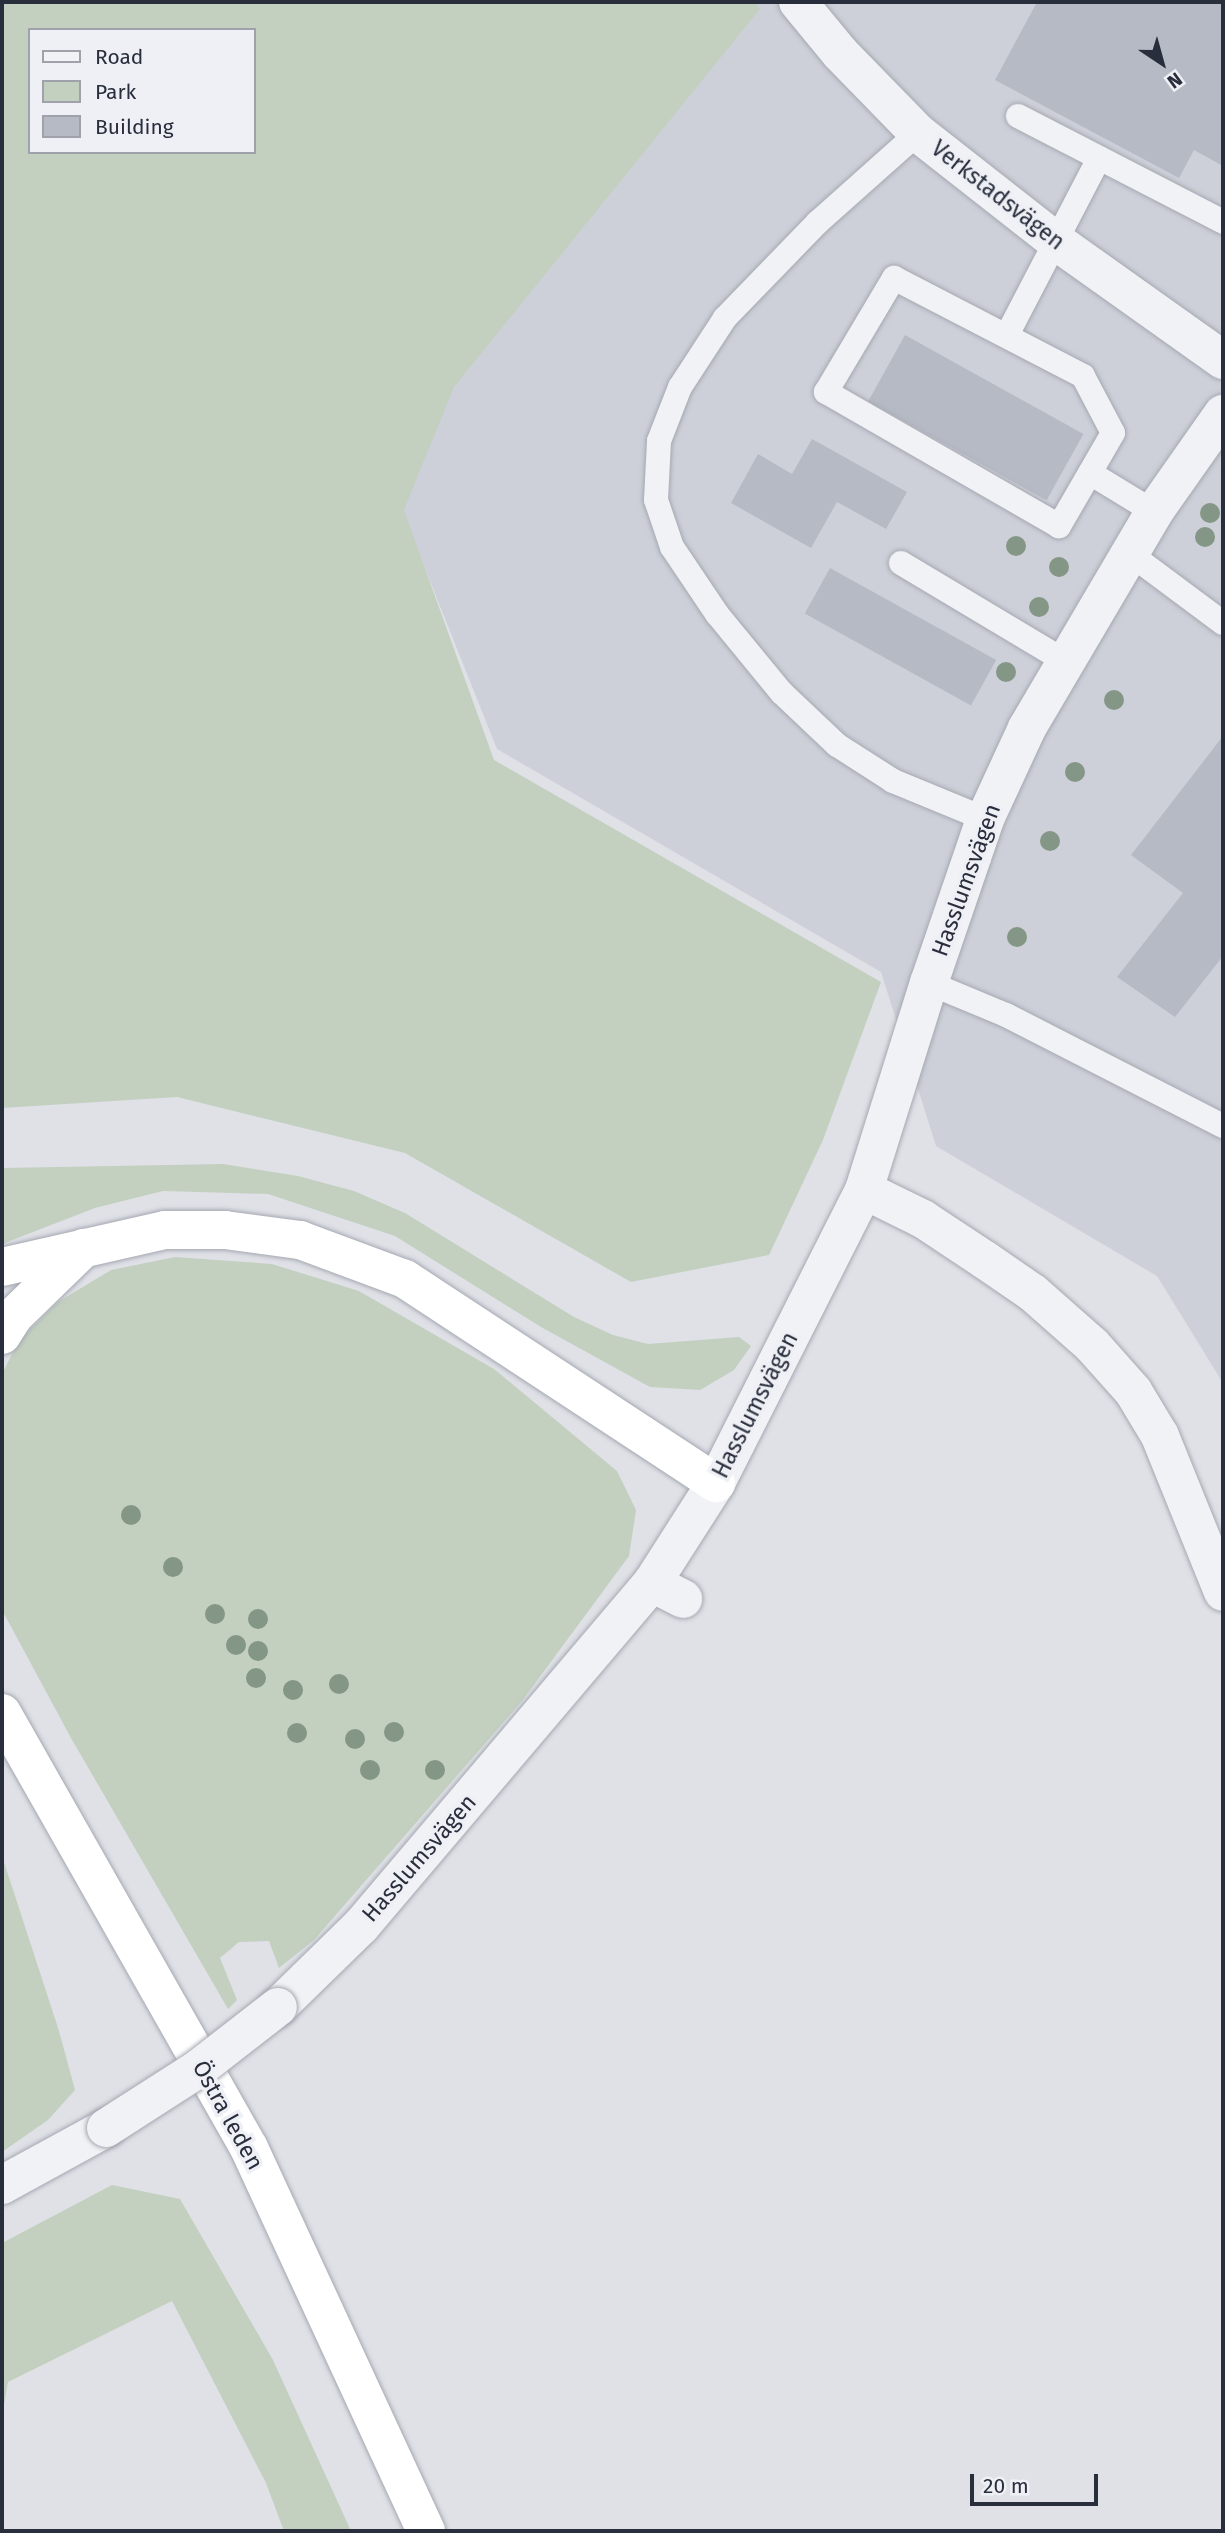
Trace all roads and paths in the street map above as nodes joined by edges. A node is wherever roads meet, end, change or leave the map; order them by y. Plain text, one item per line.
1 (798, 2) edge
2 (1018, 116) dead end
3 (918, 133) junction
4 (1099, 158) junction
5 (1223, 222) edge
6 (1057, 242) junction
7 (1007, 335) junction
8 (1223, 360) edge
9 (1223, 414) edge
10 (1090, 473) junction
11 (1154, 512) junction
12 (1129, 553) junction
13 (901, 563) dead end
14 (1223, 623) edge
15 (1065, 662) junction
16 (985, 820) junction
17 (929, 983) junction
18 (1223, 1126) edge
19 (863, 1190) junction
20 (85, 1246) junction
21 (2, 1267) edge
22 (2, 1335) edge
23 (716, 1483) junction
24 (1223, 1592) edge
25 (2, 1685) edge
26 (9, 1724) edge
27 (2, 2185) edge
28 (426, 2531) edge

1 - 3 street, Verkstadsvägen
2 - 4 lane
3 - 6 street, Verkstadsvägen
3 - 16 lane
4 - 5 lane
4 - 6 lane
6 - 7 lane
6 - 8 street, Verkstadsvägen
7 - 10 lane
7 - 10 lane
9 - 11 street, Hasslumsvägen
10 - 11 lane
11 - 12 street, Hasslumsvägen
12 - 14 lane
12 - 15 street, Hasslumsvägen
13 - 15 lane
15 - 16 street, Hasslumsvägen
16 - 17 street, Hasslumsvägen
17 - 18 lane
17 - 19 street, Hasslumsvägen
19 - 23 street, Hasslumsvägen
19 - 24 street
20 - 21 highway
20 - 22 highway
20 - 23 highway
23 - 27 street, Hasslumsvägen, bridge
25 - 26 highway, Östra leden
26 - 28 highway, Östra leden

